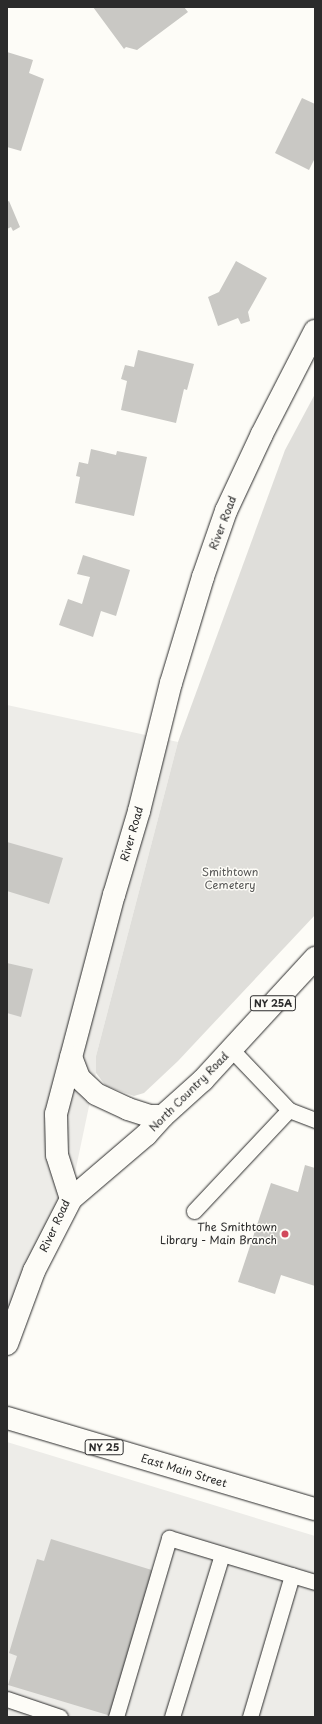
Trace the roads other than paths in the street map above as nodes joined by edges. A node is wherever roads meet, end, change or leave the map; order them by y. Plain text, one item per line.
1 (315, 332) edge
2 (315, 958) edge
3 (231, 1049) junction
4 (71, 1057) junction
5 (289, 1110) junction
6 (163, 1116) junction
7 (315, 1120) edge
8 (71, 1199) junction
9 (194, 1211) dead end
10 (7, 1344) edge
11 (7, 1418) edge
12 (315, 1510) edge
13 (222, 1554) junction
14 (292, 1575) junction
15 (315, 1582) edge
16 (7, 1700) edge
17 (60, 1717) edge
18 (116, 1717) edge
19 (172, 1717) edge
20 (250, 1717) edge

1 - 4 main road, River Road
2 - 3 main road, North Country Road / NY 25A
3 - 5 lane
3 - 6 main road, North Country Road / NY 25A
4 - 6 main road
4 - 8 main road, River Road
5 - 7 lane
5 - 9 lane
6 - 8 main road, North Country Road / NY 25A
8 - 10 main road, River Road / NY 25A
11 - 12 main road, East Main Street / NY 25
13 - 14 lane
13 - 18 lane
13 - 19 lane
14 - 15 lane
14 - 20 lane
16 - 17 lane

